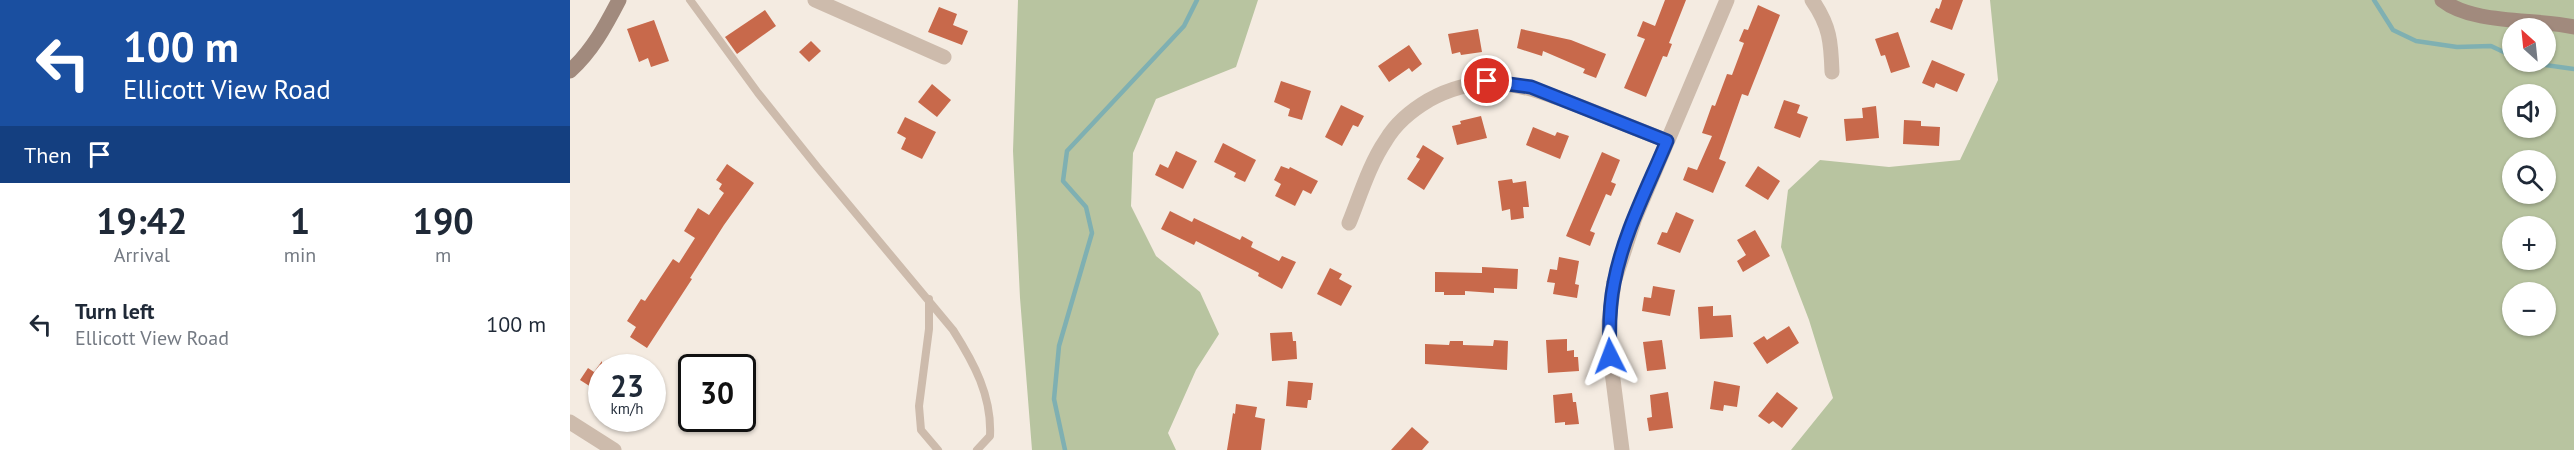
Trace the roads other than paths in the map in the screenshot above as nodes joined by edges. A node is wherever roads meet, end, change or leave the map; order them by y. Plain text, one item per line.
1 (619, 0) edge
2 (690, 0) edge
3 (815, 0) edge
4 (1727, 0) edge
5 (1812, 0) edge
6 (2442, 0) edge
7 (2574, 27) edge
8 (944, 57) dead end
9 (570, 71) edge
10 (1832, 72) dead end
11 (1667, 141) junction
12 (1349, 224) dead end
13 (929, 299) junction
14 (570, 422) edge
15 (614, 450) edge
16 (938, 450) edge
17 (977, 450) edge
18 (1622, 450) edge

1 - 9 street
2 - 13 lane
3 - 8 street
4 - 11 street
5 - 10 street
6 - 7 street
11 - 12 street
11 - 18 street
13 - 16 lane
13 - 17 lane
14 - 15 street

